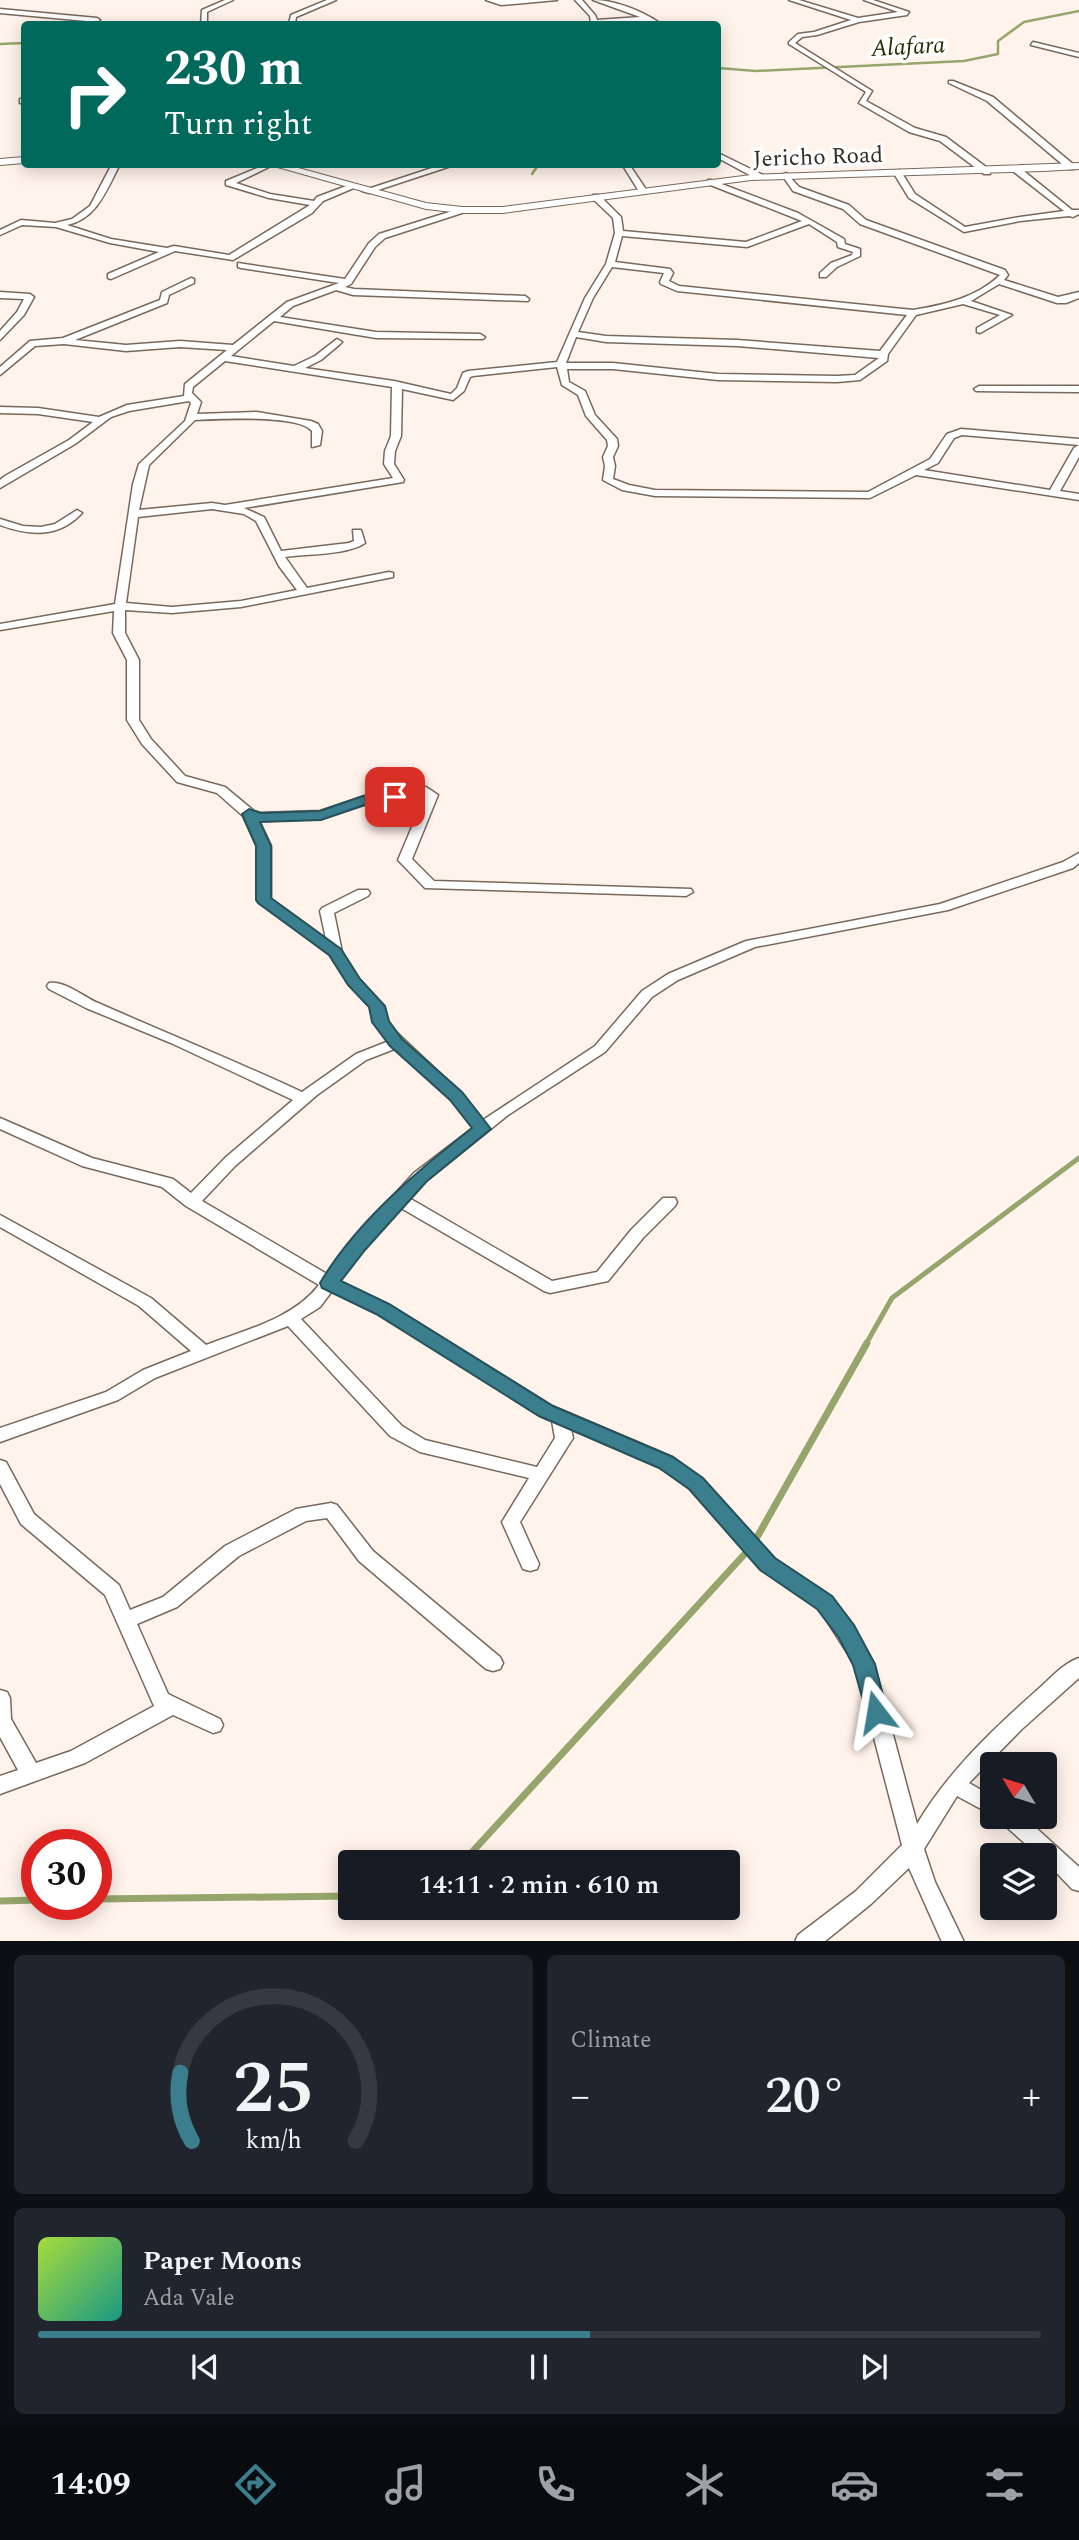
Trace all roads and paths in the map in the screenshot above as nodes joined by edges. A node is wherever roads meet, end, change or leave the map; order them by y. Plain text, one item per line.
1 (230, 0) edge
2 (333, 0) edge
3 (489, 0) edge
4 (554, 0) edge
5 (578, 0) edge
6 (596, 0) edge
7 (792, 0) edge
8 (867, 0) edge
9 (0, 10) edge
10 (649, 18) junction
11 (97, 20) dead end
12 (858, 20) junction
13 (204, 21) edge
14 (292, 21) edge
15 (594, 21) edge
16 (616, 21) edge
17 (654, 21) edge
18 (1033, 44) dead end
19 (1079, 55) edge
20 (951, 82) dead end
21 (721, 157) edge
22 (21, 160) edge
23 (0, 162) edge
24 (1075, 167) edge
25 (114, 168) edge
26 (265, 168) edge
27 (295, 168) edge
28 (441, 168) edge
29 (628, 168) edge
30 (1017, 170) junction
31 (897, 172) junction
32 (987, 172) junction
33 (786, 175) junction
34 (760, 177) junction
35 (711, 182) junction
36 (352, 187) junction
37 (366, 191) junction
38 (643, 191) junction
39 (596, 197) junction
40 (315, 203) junction
41 (462, 210) junction
42 (1074, 212) edge
43 (1079, 220) edge
44 (807, 222) junction
45 (55, 225) junction
46 (0, 233) edge
47 (619, 233) junction
48 (166, 250) junction
49 (610, 264) junction
50 (241, 265) dead end
51 (823, 275) dead end
52 (111, 276) dead end
53 (191, 281) dead end
54 (998, 281) junction
55 (348, 282) junction
56 (336, 287) junction
57 (0, 295) edge
58 (1079, 295) edge
59 (525, 299) dead end
60 (964, 301) junction
61 (913, 313) junction
62 (271, 318) junction
63 (980, 330) dead end
64 (575, 334) junction
65 (0, 337) edge
66 (480, 337) dead end
67 (64, 341) junction
68 (337, 342) dead end
69 (237, 348) junction
70 (883, 354) junction
71 (225, 358) junction
72 (563, 365) junction
73 (297, 369) junction
74 (0, 372) edge
75 (394, 384) junction
76 (979, 389) dead end
77 (1079, 389) edge
78 (191, 398) junction
79 (0, 410) edge
80 (193, 416) junction
81 (100, 420) junction
82 (1079, 442) edge
83 (315, 445) dead end
84 (1079, 448) edge
85 (917, 472) junction
86 (0, 485) edge
87 (1053, 494) junction
88 (1079, 498) edge
89 (228, 507) junction
90 (77, 513) dead end
91 (135, 514) junction
92 (0, 523) edge
93 (357, 532) dead end
94 (279, 554) junction
95 (389, 575) dead end
96 (305, 593) junction
97 (121, 606) junction
98 (0, 627) edge
99 (249, 814) junction
100 (1079, 857) edge
101 (686, 892) dead end
102 (363, 893) dead end
103 (335, 952) junction
104 (54, 986) dead end
105 (396, 1043) junction
106 (304, 1099) junction
107 (0, 1123) edge
108 (482, 1129) junction
109 (400, 1200) junction
110 (192, 1202) junction
111 (669, 1202) dead end
112 (0, 1220) edge
113 (329, 1283) junction
114 (290, 1318) junction
115 (205, 1354) junction
116 (560, 1418) junction
117 (0, 1435) edge
118 (0, 1467) edge
119 (539, 1474) junction
120 (530, 1564) dead end
121 (125, 1620) junction
122 (493, 1663) dead end
123 (1079, 1666) edge
124 (0, 1698) edge
125 (173, 1706) junction
126 (213, 1725) dead end
127 (31, 1773) junction
128 (0, 1785) edge
129 (955, 1785) junction
130 (980, 1799) edge
131 (1023, 1829) edge
132 (913, 1847) junction
133 (1079, 1882) edge
134 (806, 1941) edge
135 (953, 1941) edge

1 - 13 street
2 - 14 street
3 - 4 street
5 - 15 street
6 - 10 street
7 - 12 street
8 - 12 street
9 - 11 street
10 - 16 street
10 - 17 street
12 - 32 street
18 - 19 street
20 - 24 street
21 - 34 street
22 - 23 street
24 - 30 street, Jericho Road
25 - 45 street
26 - 40 street
27 - 36 street, Jericho Road
28 - 37 street
29 - 38 street
30 - 32 street, Jericho Road
30 - 42 street
31 - 32 street, Jericho Road
31 - 33 street, Jericho Road
31 - 42 street
33 - 34 street, Jericho Road
33 - 54 street
34 - 35 street, Jericho Road
35 - 38 street, Jericho Road
35 - 44 street
36 - 37 street, Jericho Road
36 - 40 street
37 - 41 street, Jericho Road
38 - 39 street, Jericho Road
39 - 41 street, Jericho Road
39 - 47 street
40 - 48 street
41 - 55 street
42 - 43 street
44 - 47 street
44 - 51 street
45 - 46 street
45 - 48 street
47 - 49 street
48 - 52 street
49 - 61 street
49 - 64 street
50 - 55 street
53 - 67 street
54 - 58 street
54 - 60 street
55 - 56 street
56 - 59 street
56 - 62 street
57 - 65 street
60 - 61 street
60 - 63 street
61 - 70 street
62 - 66 street
62 - 69 street
64 - 70 street
64 - 72 street
67 - 69 street
67 - 74 street
68 - 73 street
69 - 71 street
70 - 72 street
71 - 73 street
71 - 78 street
72 - 75 street
72 - 85 street
73 - 75 street
75 - 89 street
76 - 77 street
78 - 80 street
78 - 81 street
79 - 81 street
80 - 83 street
80 - 91 street
81 - 86 street
82 - 85 street
84 - 87 street
85 - 87 street
87 - 88 street
89 - 91 street
89 - 94 street
90 - 92 street
91 - 97 street
93 - 94 street
94 - 96 street
95 - 96 street
96 - 97 street
97 - 98 street
97 - 99 street
99 - 101 street
99 - 103 street
100 - 108 street
102 - 103 street
103 - 105 street
104 - 106 street
105 - 106 street
105 - 108 street
106 - 110 street
107 - 110 street
108 - 109 street
109 - 111 street
109 - 113 street
110 - 113 street
112 - 115 street
113 - 114 street
113 - 116 street
114 - 115 street
114 - 119 street
115 - 117 street
116 - 119 street
116 - 132 street
118 - 121 street
119 - 120 street
121 - 122 street
121 - 125 street
123 - 129 street
124 - 127 street
125 - 126 street
125 - 127 street
127 - 128 street
129 - 130 street
129 - 132 street
131 - 133 street
132 - 134 street
132 - 135 street

